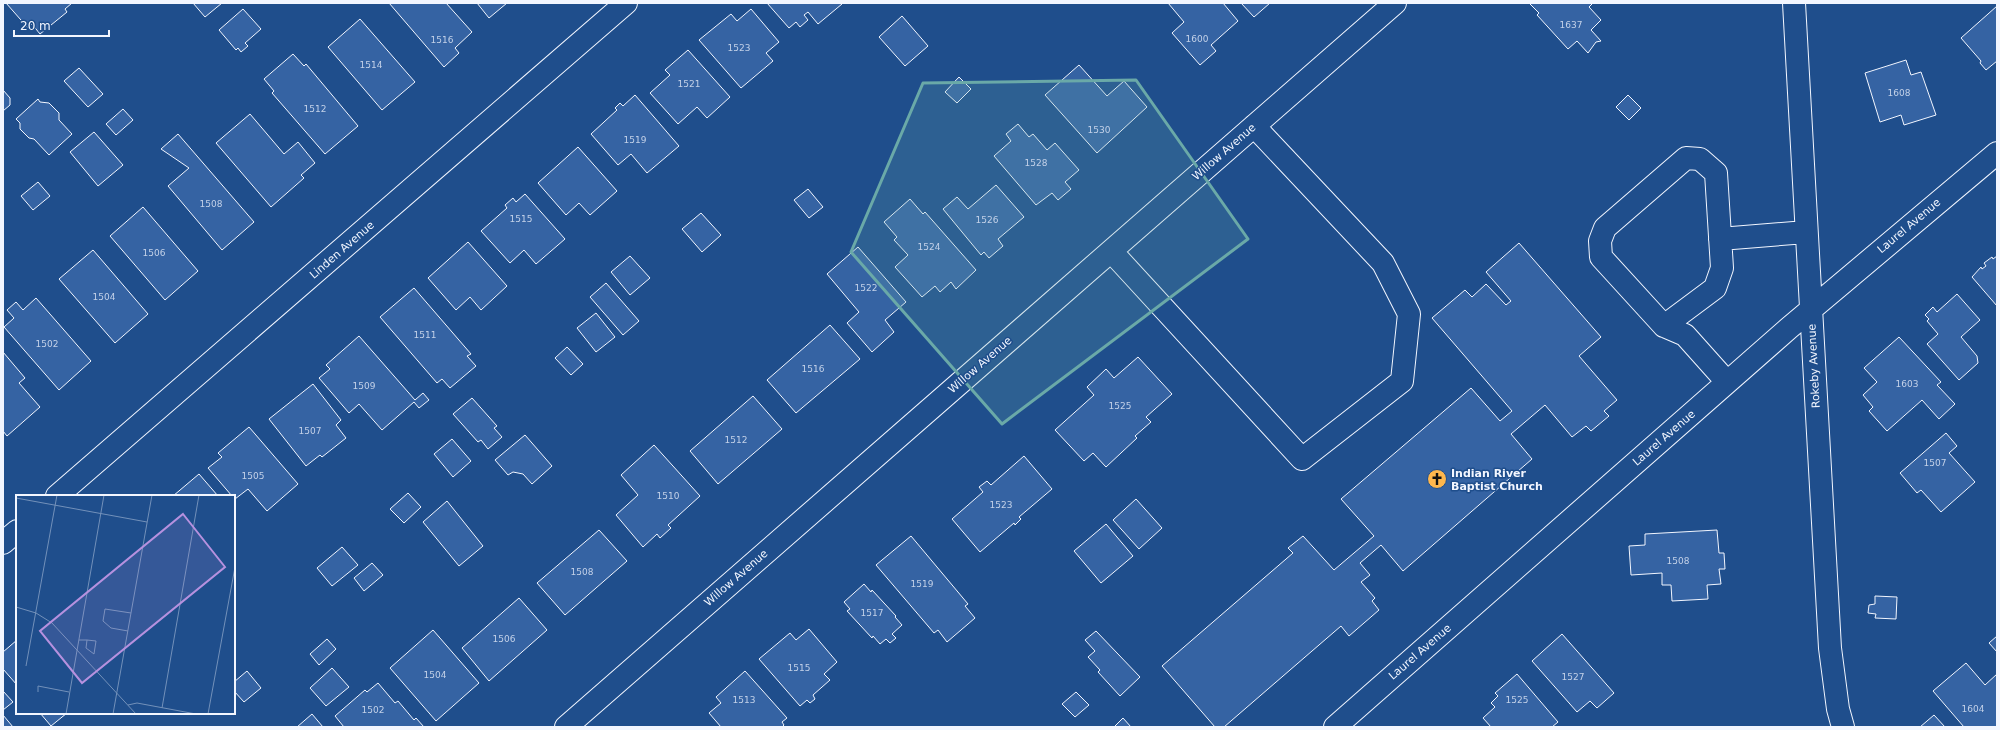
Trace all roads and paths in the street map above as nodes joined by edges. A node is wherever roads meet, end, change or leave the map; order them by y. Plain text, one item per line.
1 (626, 3) edge
2 (1395, 3) edge
3 (1794, 3) edge
4 (1254, 126) junction
5 (1997, 153) edge
6 (1806, 232) junction
7 (1720, 239) junction
8 (1111, 251) junction
9 (1810, 309) junction
10 (1664, 326) junction
11 (1727, 382) junction
12 (58, 495) edge
13 (16, 532) edge
14 (3, 543) edge
15 (566, 727) edge
16 (1335, 727) edge
17 (1843, 727) edge

1 - 12 street, Linden Avenue
2 - 4 street, Willow Avenue
3 - 6 street, Rokeby Avenue
4 - 8 street, Willow Avenue
4 - 8 street
5 - 9 street, Laurel Avenue
6 - 7 street
6 - 9 street, Rokeby Avenue
7 - 10 street
7 - 10 street
8 - 15 street, Willow Avenue
9 - 11 street, Laurel Avenue
9 - 17 street, Rokeby Avenue
10 - 11 street
11 - 16 street, Laurel Avenue
13 - 14 street

